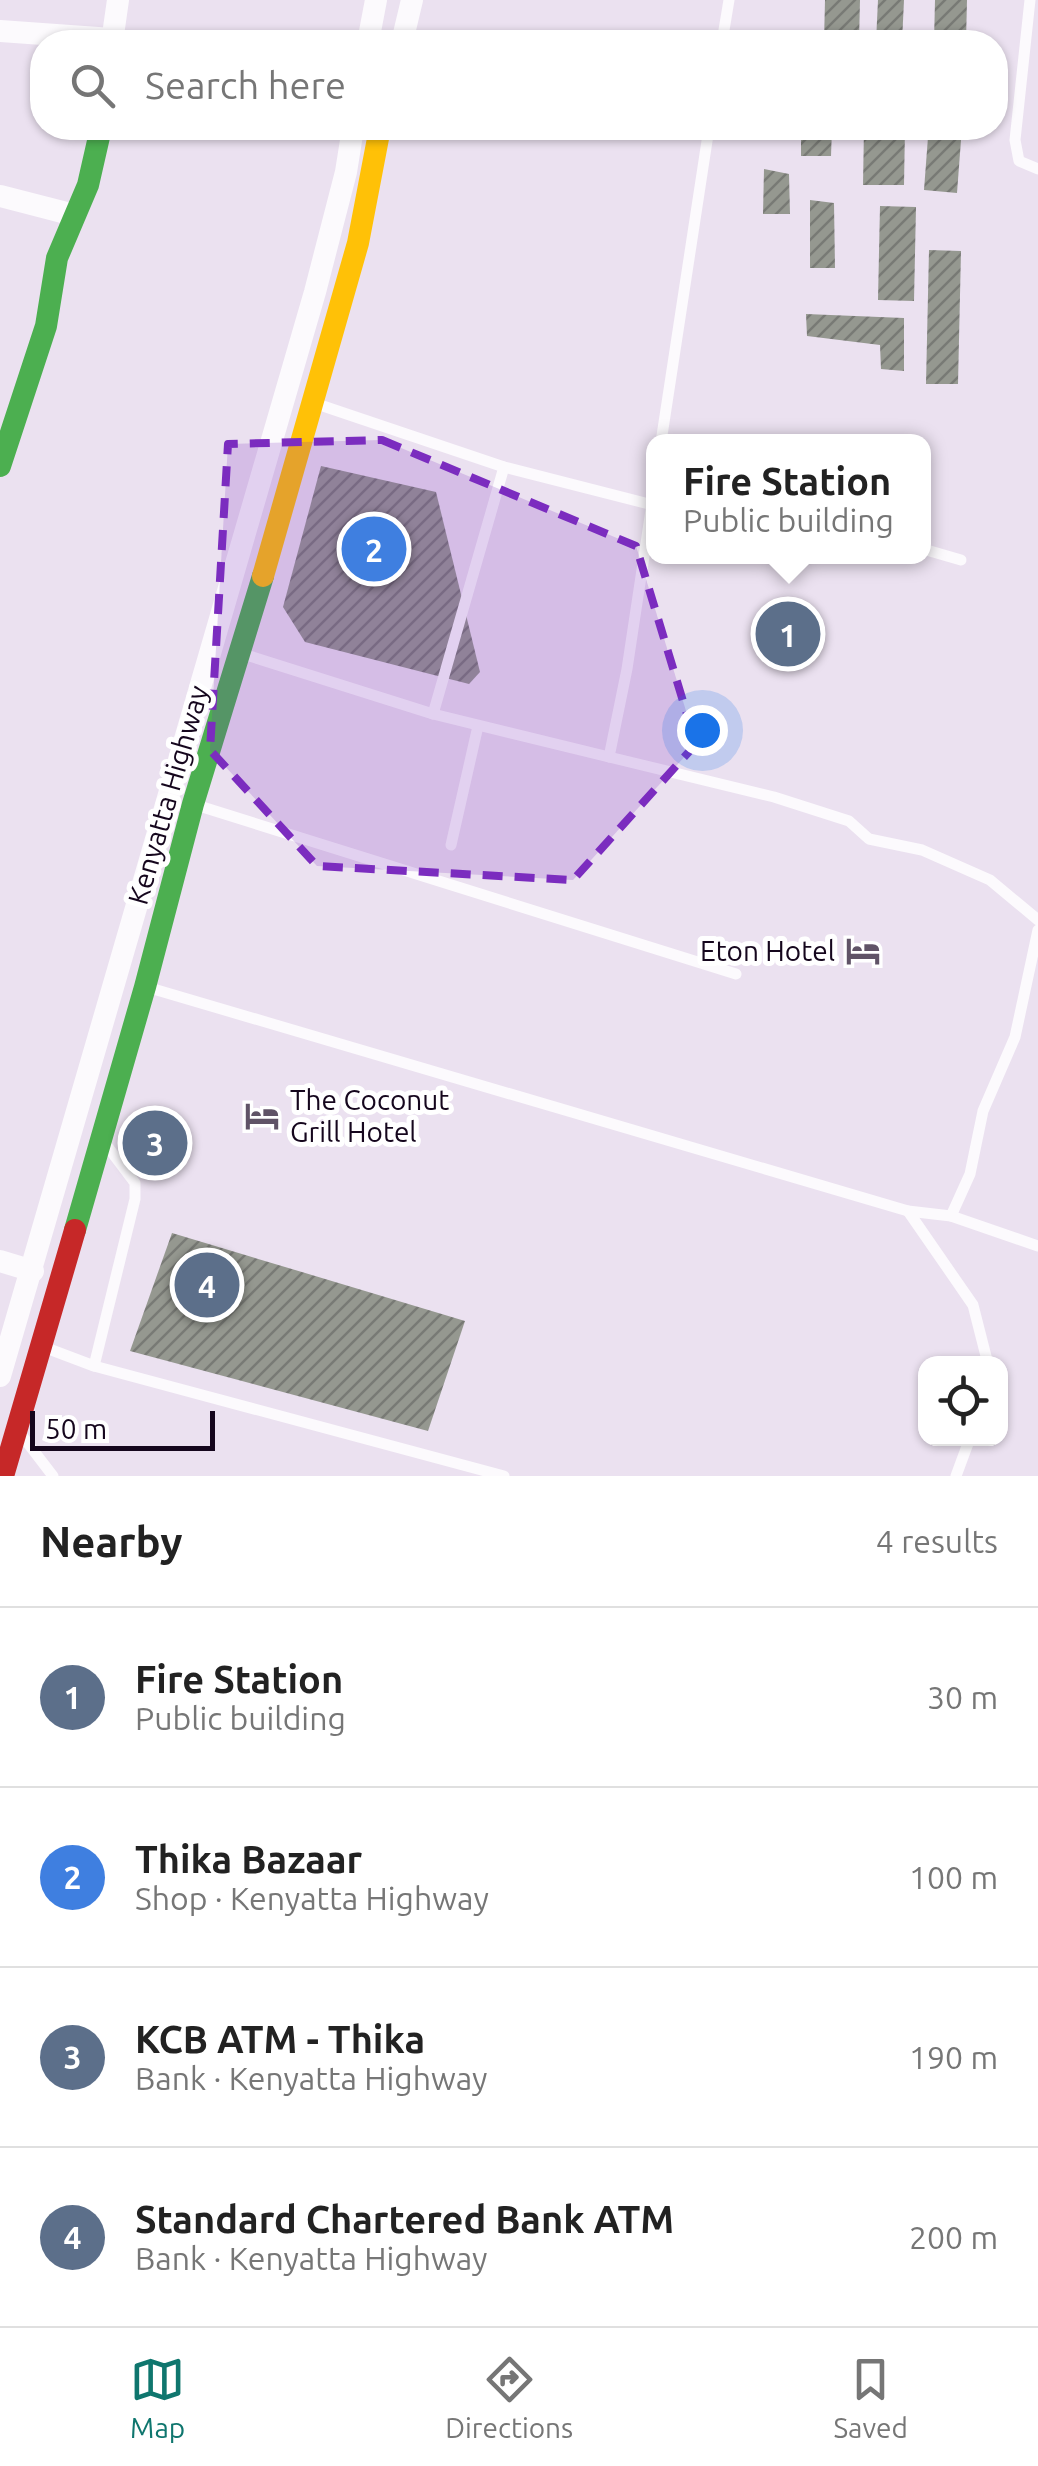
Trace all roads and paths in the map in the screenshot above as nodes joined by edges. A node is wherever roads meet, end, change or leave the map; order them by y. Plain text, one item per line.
1 (118, 0) edge
2 (376, 0) edge
3 (412, 0) edge
4 (728, 0) edge
5 (1030, 0) edge
6 (114, 30) edge
7 (370, 30) edge
8 (405, 30) edge
9 (724, 30) edge
10 (0, 31) edge
11 (30, 34) edge
12 (98, 140) edge
13 (351, 140) edge
14 (378, 140) edge
15 (707, 140) edge
16 (1038, 169) edge
17 (0, 196) edge
18 (74, 216) junction
19 (313, 402) junction
20 (663, 434) edge
21 (0, 466) edge
22 (504, 467) junction
23 (646, 503) edge
24 (646, 544) edge
25 (931, 551) edge
26 (961, 560) dead end
27 (241, 653) junction
28 (432, 714) junction
29 (478, 726) junction
30 (609, 758) junction
31 (193, 804) junction
32 (451, 846) dead end
33 (1038, 920) edge
34 (1038, 930) edge
35 (736, 974) dead end
36 (145, 987) junction
37 (101, 1139) junction
38 (908, 1211) junction
39 (950, 1216) junction
40 (1038, 1246) edge
41 (0, 1261) edge
42 (33, 1270) junction
43 (40, 1346) junction
44 (986, 1356) edge
45 (94, 1366) junction
46 (0, 1376) edge
47 (17, 1429) junction
48 (967, 1446) edge
49 (3, 1476) edge
50 (54, 1476) edge
51 (504, 1476) edge
52 (956, 1476) edge

1 - 6 street
2 - 7 street
3 - 8 street
4 - 9 lane
5 - 16 lane
10 - 11 street
12 - 18 street
13 - 42 street, Kenyatta Highway
14 - 19 street, Kenyatta Highway
15 - 20 lane
17 - 18 street
18 - 21 street
19 - 22 lane
19 - 27 street, Kenyatta Highway
22 - 23 lane
22 - 28 lane
24 - 30 lane
25 - 26 lane
27 - 28 lane
27 - 31 street, Kenyatta Highway
28 - 29 lane
29 - 30 lane
29 - 32 lane
30 - 33 lane
31 - 35 lane
31 - 36 street, Kenyatta Highway
34 - 39 lane
36 - 37 street, Kenyatta Highway
36 - 38 lane
37 - 43 street, Kenyatta Highway
37 - 45 lane
38 - 39 lane
38 - 44 lane
39 - 40 lane
41 - 42 street
42 - 46 street, Kenyatta Highway
43 - 45 lane
43 - 47 street, Kenyatta Highway
45 - 51 lane
47 - 49 street, Kenyatta Highway
47 - 50 lane
48 - 52 lane

